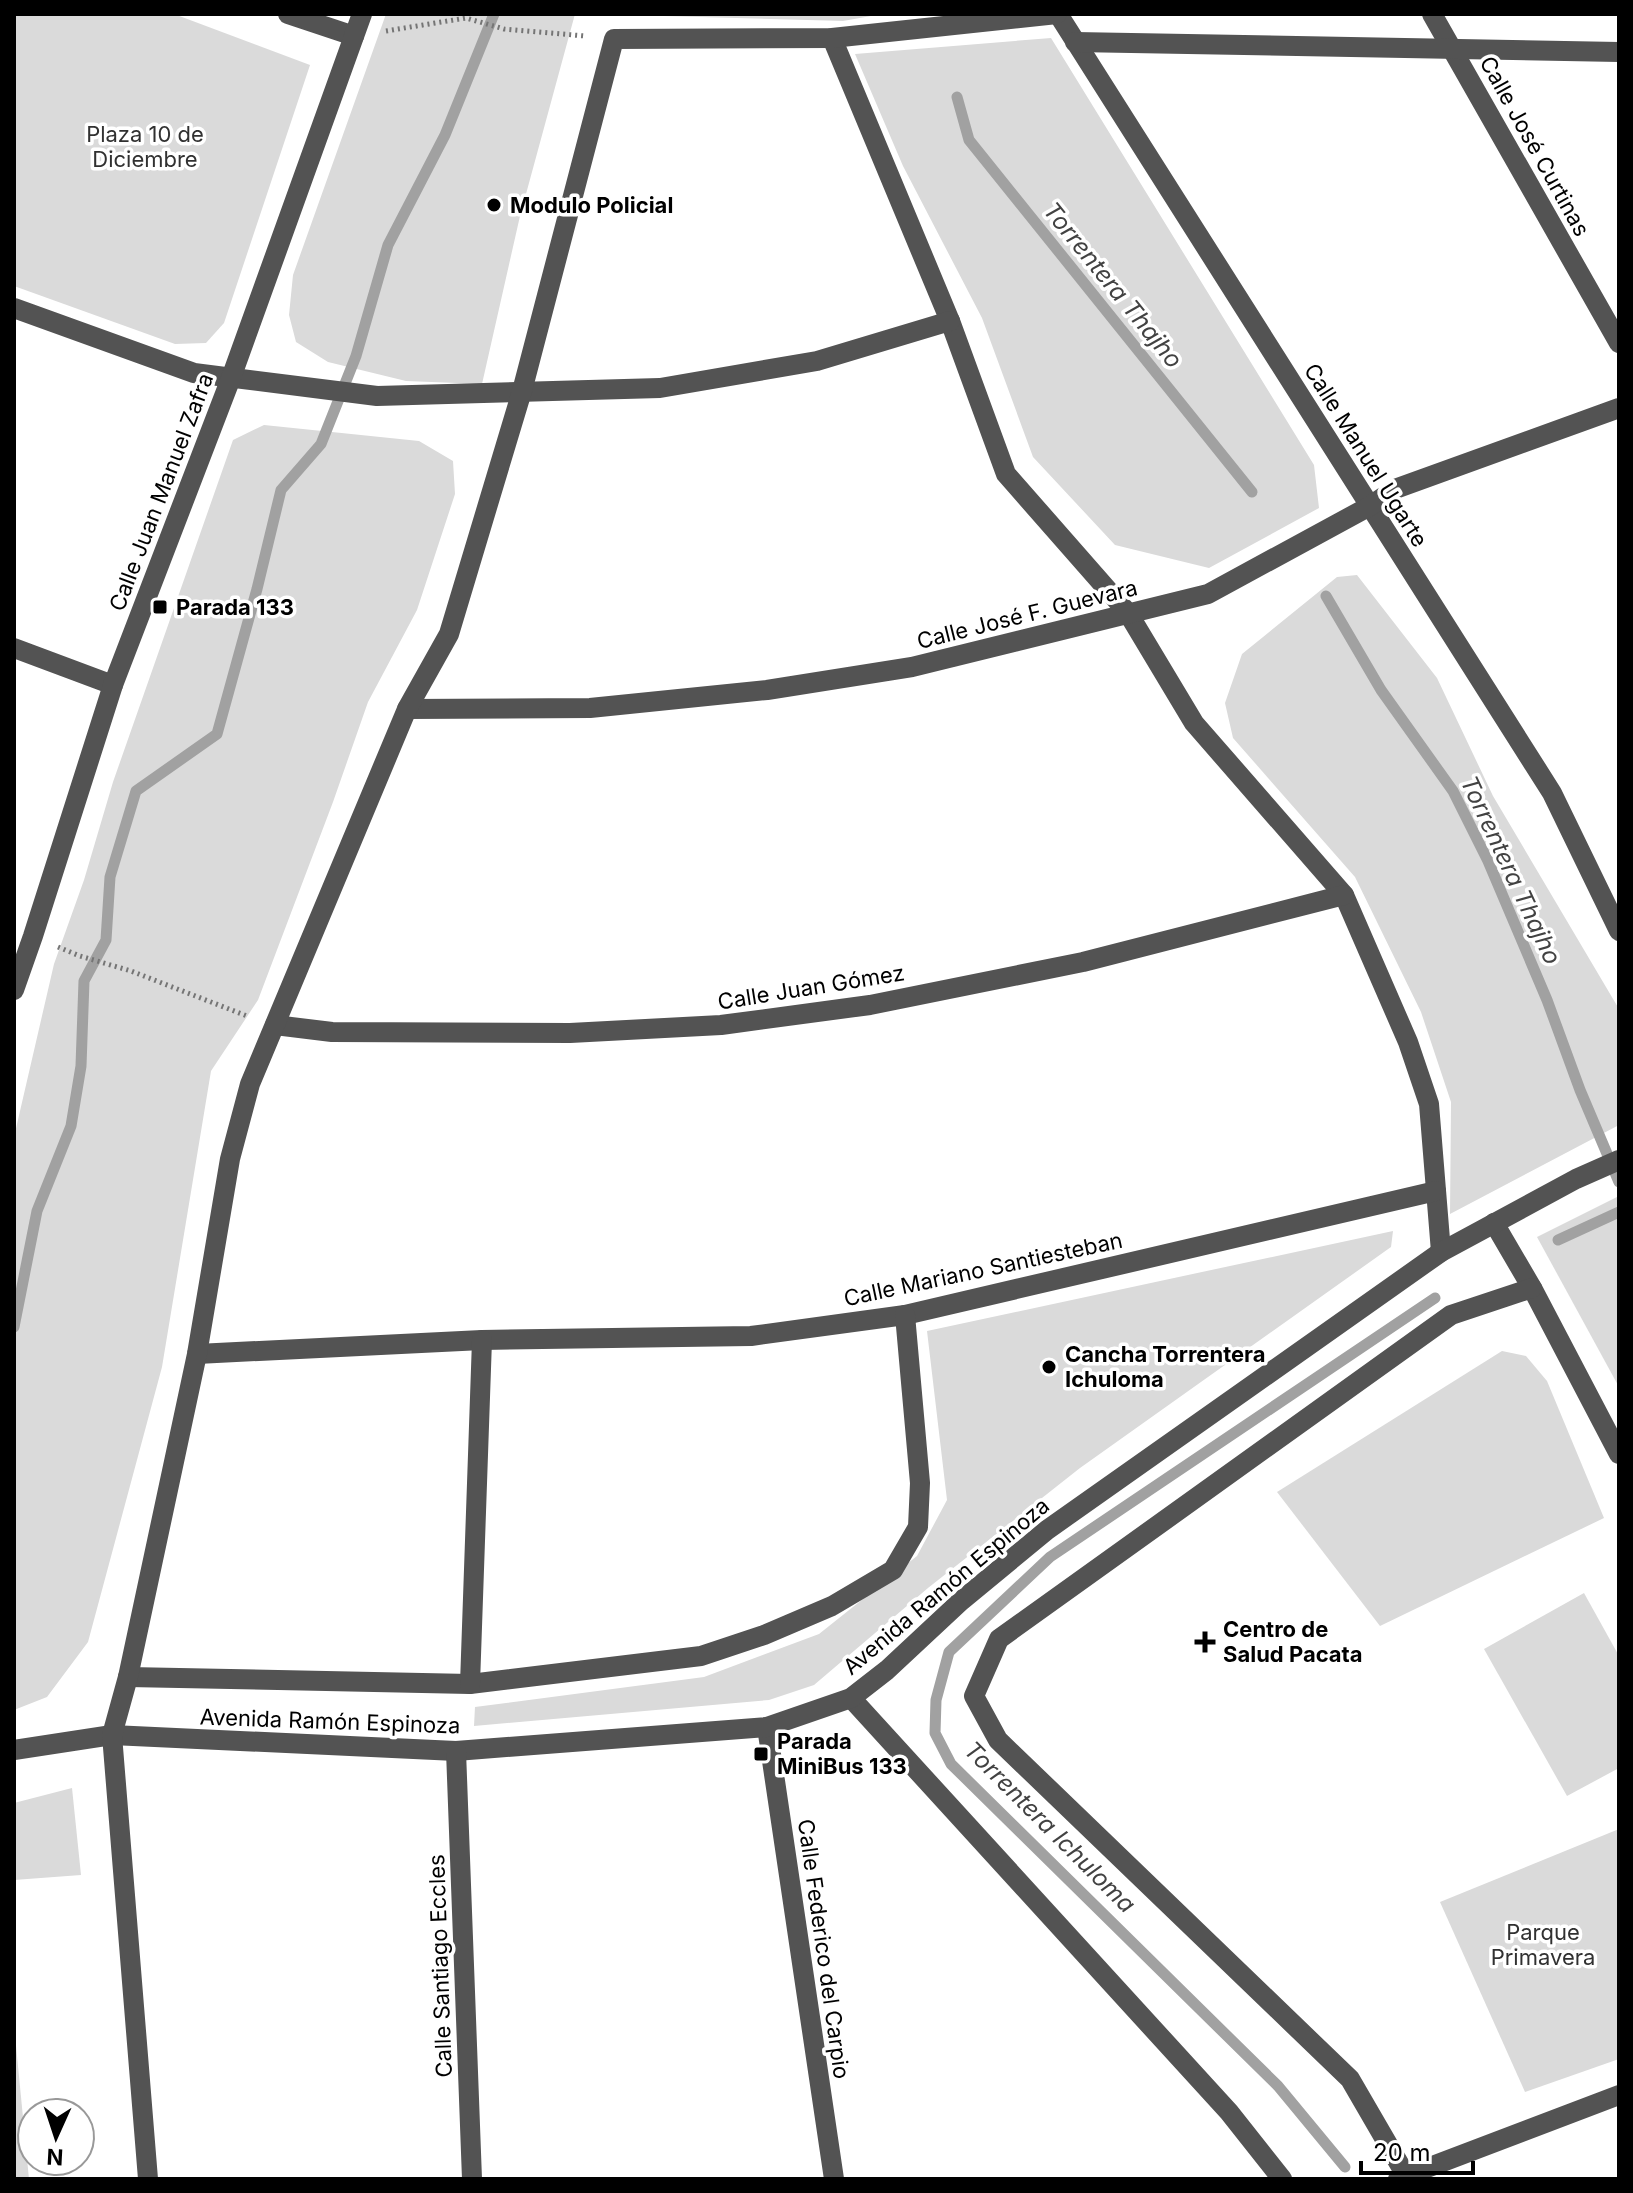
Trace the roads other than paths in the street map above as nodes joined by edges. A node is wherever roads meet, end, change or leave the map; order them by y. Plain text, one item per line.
1 (288, 14) edge
2 (362, 14) edge
3 (1057, 14) edge
4 (1432, 14) edge
5 (354, 36) junction
6 (832, 38) junction
7 (1075, 42) junction
8 (1453, 50) junction
9 (1619, 52) edge
10 (14, 308) edge
11 (950, 321) junction
12 (1619, 343) edge
13 (231, 378) junction
14 (522, 391) junction
15 (1619, 408) edge
16 (1370, 506) junction
17 (1128, 613) junction
18 (14, 648) edge
19 (113, 685) junction
20 (407, 709) junction
21 (1344, 895) junction
22 (1619, 931) edge
23 (15, 980) edge
24 (275, 1025) junction
25 (1619, 1160) edge
26 (1436, 1191) junction
27 (1494, 1223) junction
28 (1441, 1252) junction
29 (1532, 1288) junction
30 (905, 1315) junction
31 (482, 1340) junction
32 (197, 1354) junction
33 (1619, 1454) edge
34 (128, 1677) junction
35 (470, 1684) junction
36 (851, 1698) junction
37 (767, 1727) junction
38 (112, 1735) junction
39 (14, 1750) edge
40 (456, 1751) junction
41 (1619, 2095) edge
42 (1404, 2178) edge
43 (148, 2179) edge
44 (472, 2179) edge
45 (834, 2179) edge
46 (1282, 2179) edge

1 - 5 street
2 - 5 street, Calle Juan Manuel Zafra
3 - 6 street
3 - 7 street, Calle Manuel Ugarte
4 - 8 street, Calle José Curtinas
5 - 13 street, Calle Juan Manuel Zafra
6 - 11 street
6 - 14 street
7 - 8 street
7 - 16 street, Calle Manuel Ugarte
8 - 9 street
8 - 12 street, Calle José Curtinas
10 - 13 street
11 - 14 street
11 - 17 street
13 - 14 street
13 - 19 street, Calle Juan Manuel Zafra
14 - 20 street
15 - 16 street, Calle José F. Guevara
16 - 17 street, Calle José F. Guevara
16 - 22 street, Calle Manuel Ugarte
17 - 20 street, Calle José F. Guevara
17 - 21 street
18 - 19 street
19 - 23 street, Calle Juan Manuel Zafra
20 - 24 street
21 - 24 street, Calle Juan Gómez
21 - 26 street
24 - 32 street
25 - 27 street, Avenida Ramón Espinoza
26 - 28 street
26 - 30 street, Calle Mariano Santiesteban
27 - 28 street, Avenida Ramón Espinoza
27 - 29 street
28 - 36 street, Avenida Ramón Espinoza
29 - 33 street
29 - 42 street
30 - 31 street, Calle Mariano Santiesteban
30 - 35 street
31 - 32 street, Calle Mariano Santiesteban
31 - 35 street
32 - 34 street
34 - 35 street
34 - 38 street
36 - 37 street, Avenida Ramón Espinoza
36 - 46 street
37 - 40 street, Avenida Ramón Espinoza
37 - 45 street, Calle Federico del Carpio
38 - 39 street, Avenida Ramón Espinoza
38 - 40 street, Avenida Ramón Espinoza
38 - 43 street
40 - 44 street, Calle Santiago Eccles
41 - 42 street

